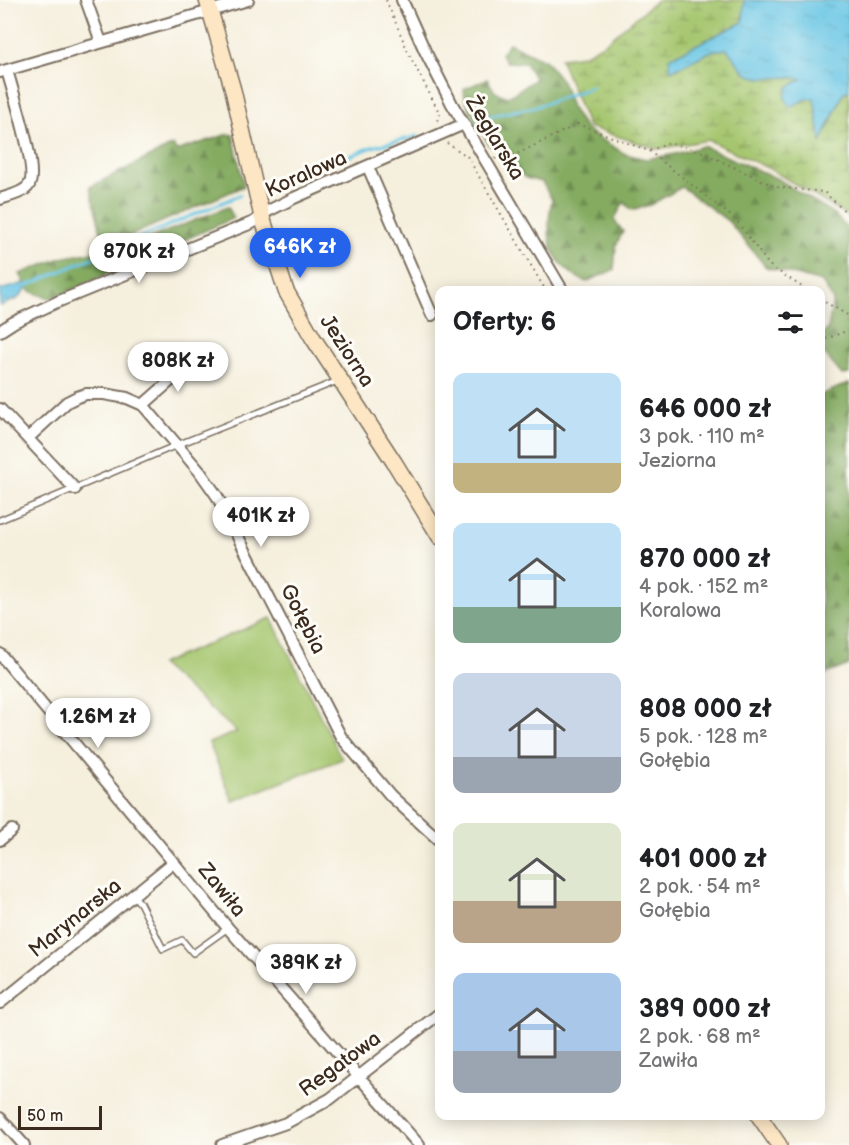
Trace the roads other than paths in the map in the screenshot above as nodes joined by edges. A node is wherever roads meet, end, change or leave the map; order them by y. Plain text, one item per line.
1 (86, 0) edge
2 (248, 0) edge
3 (402, 0) edge
4 (209, 5) edge
5 (101, 42) junction
6 (2, 69) edge
7 (464, 124) junction
8 (368, 167) junction
9 (0, 199) edge
10 (262, 217) junction
11 (560, 286) edge
12 (432, 315) dead end
13 (0, 331) edge
14 (194, 360) dead end
15 (340, 380) junction
16 (143, 405) junction
17 (0, 409) edge
18 (28, 438) junction
19 (177, 446) junction
20 (75, 489) junction
21 (0, 520) edge
22 (435, 529) edge
23 (0, 654) edge
24 (12, 830) dead end
25 (435, 836) edge
26 (0, 840) edge
27 (174, 862) junction
28 (133, 895) junction
29 (228, 928) junction
30 (0, 1003) edge
31 (435, 1017) edge
32 (360, 1077) junction
33 (0, 1118) edge
34 (762, 1120) edge
35 (24, 1145) edge
36 (222, 1145) edge
37 (419, 1145) edge
38 (778, 1145) edge

1 - 5 street
2 - 4 street
3 - 7 street, Żeglarska
4 - 5 street
4 - 10 street, Jeziorna
5 - 6 street
6 - 9 street
7 - 8 street, Koralowa
7 - 11 street, Żeglarska
8 - 10 street, Koralowa
8 - 12 street
10 - 13 street, Koralowa
10 - 15 street, Jeziorna
14 - 16 street
15 - 19 lane
15 - 22 street, Jeziorna
16 - 18 street
16 - 19 street, Gołębia
17 - 18 street
18 - 20 street
19 - 20 lane
19 - 25 street, Gołębia
20 - 21 lane
23 - 27 street, Zawiła
24 - 26 street
27 - 28 street, Marynarska
27 - 29 street, Zawiła
28 - 29 lane
28 - 30 street, Marynarska
29 - 32 street, Zawiła
31 - 32 street, Regatowa
32 - 36 street, Regatowa
32 - 37 street, Zawiła
33 - 35 street
34 - 38 street

